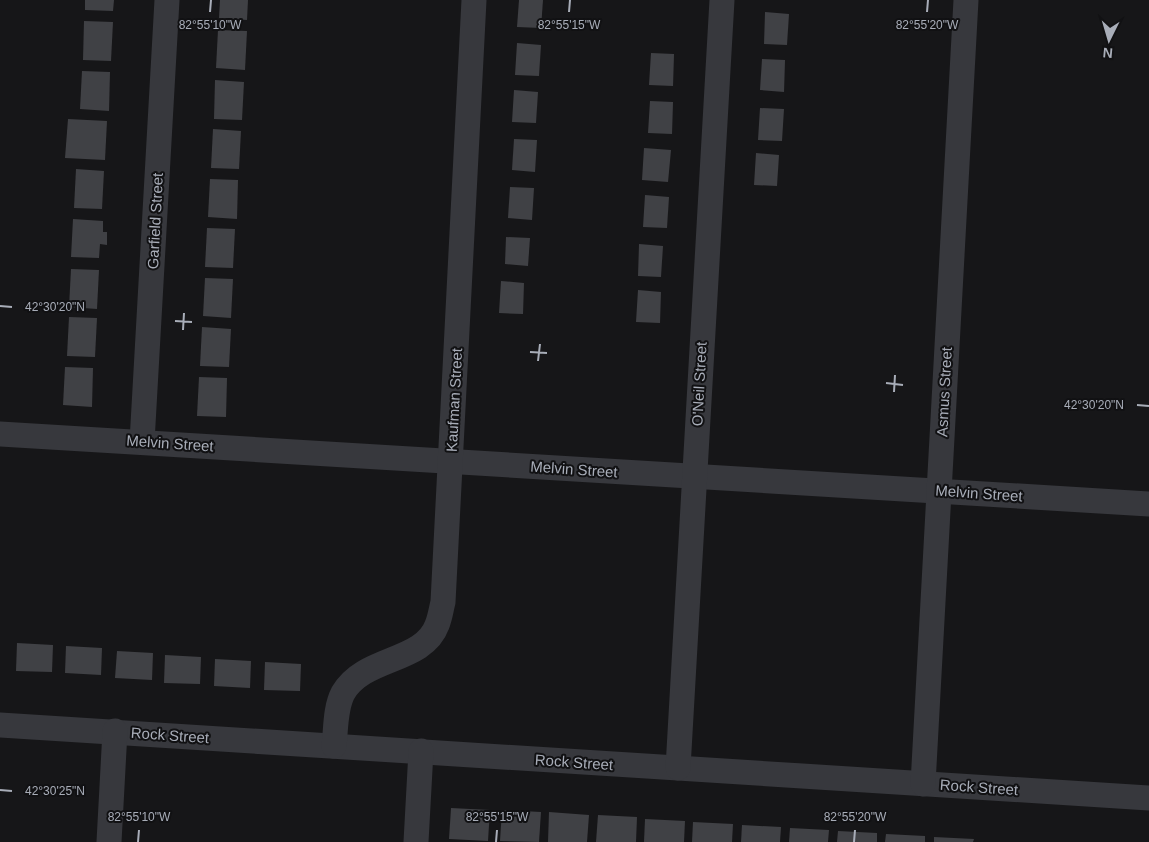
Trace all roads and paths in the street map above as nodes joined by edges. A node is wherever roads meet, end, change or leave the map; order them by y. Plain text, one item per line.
1 (167, 0) edge
2 (474, 0) edge
3 (722, 0) edge
4 (966, 0) edge
5 (0, 434) edge
6 (142, 442) junction
7 (450, 461) junction
8 (694, 476) junction
9 (938, 491) junction
10 (1149, 504) edge
11 (0, 725) edge
12 (115, 731) junction
13 (334, 746) junction
14 (421, 751) junction
15 (678, 768) junction
16 (923, 784) junction
17 (1149, 798) edge
18 (109, 842) edge
19 (416, 842) edge

1 - 6 street, Garfield Street
2 - 7 street, Kaufman Street
3 - 8 street, O'Neil Street
4 - 9 street, Asmus Street
5 - 6 street, Melvin Street
6 - 7 street, Melvin Street
7 - 8 street, Melvin Street
7 - 13 street, Kaufman Street
8 - 9 street, Melvin Street
8 - 15 street, O'Neil Street
9 - 10 street, Melvin Street
9 - 16 street, Asmus Street
11 - 12 street, Rock Street
12 - 13 street, Rock Street
12 - 18 street
13 - 14 street, Rock Street
14 - 15 street, Rock Street
14 - 19 street
15 - 16 street, Rock Street
16 - 17 street, Rock Street

